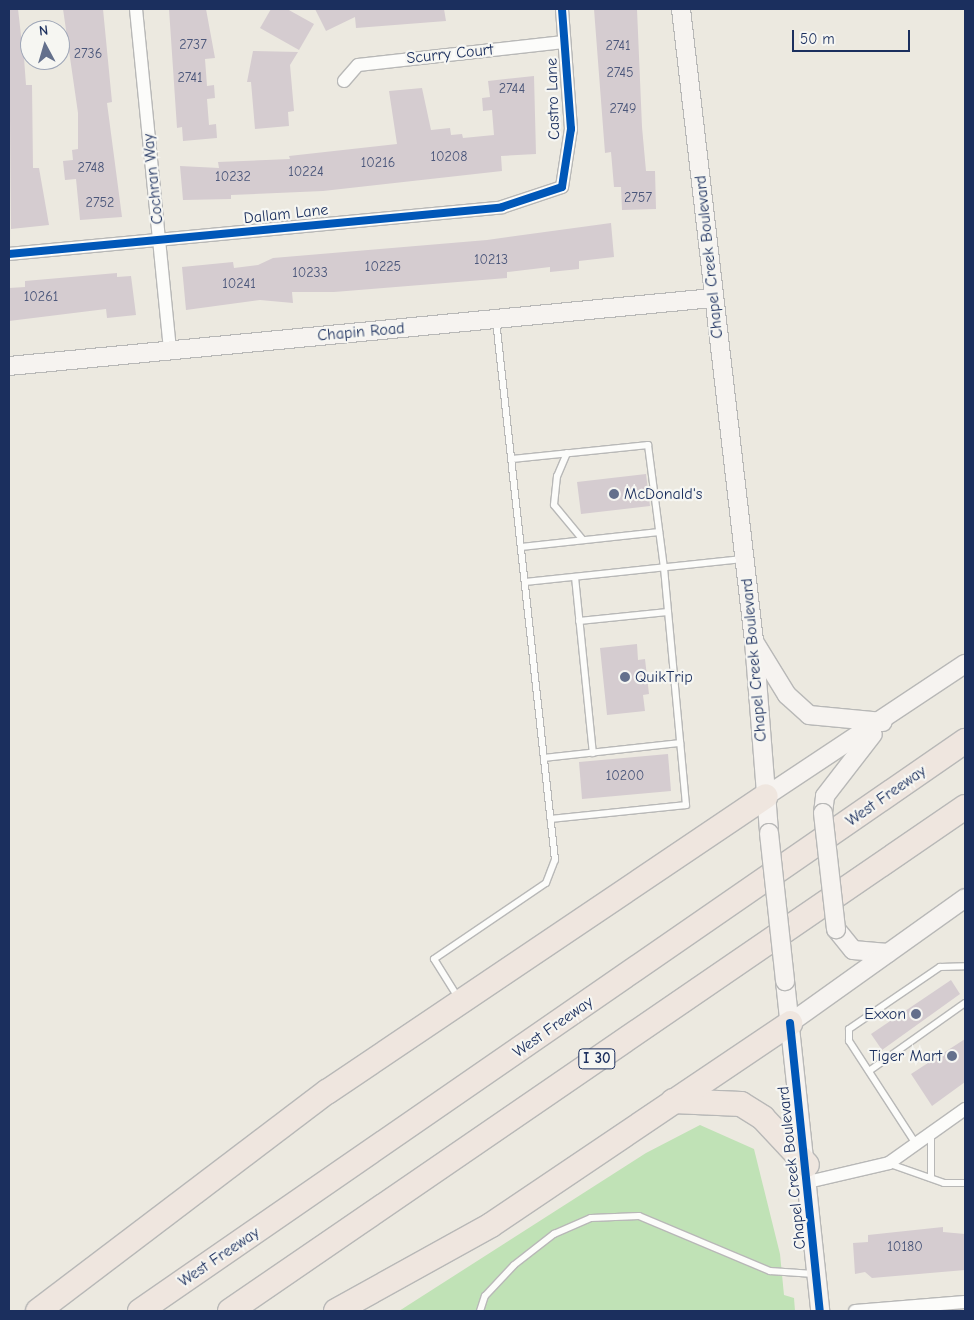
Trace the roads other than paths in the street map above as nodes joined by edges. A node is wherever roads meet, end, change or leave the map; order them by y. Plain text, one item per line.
1 (136, 9) edge
2 (562, 9) edge
3 (682, 9) edge
4 (564, 42) junction
5 (344, 81) dead end
6 (562, 187) joint
7 (160, 240) junction
8 (9, 254) edge
9 (713, 298) junction
10 (496, 319) junction
11 (170, 350) junction
12 (9, 366) edge
13 (567, 453) junction
14 (512, 459) junction
15 (659, 532) junction
16 (583, 540) junction
17 (521, 547) junction
18 (744, 559) junction
19 (664, 568) junction
20 (575, 577) junction
21 (525, 582) junction
22 (668, 612) junction
23 (579, 621) junction
24 (754, 641) junction
25 (965, 664) edge
26 (883, 722) junction
27 (965, 741) edge
28 (680, 743) junction
29 (592, 753) junction
30 (544, 758) junction
31 (766, 796) junction
32 (965, 806) edge
33 (551, 819) junction
34 (965, 898) edge
35 (888, 953) junction
36 (965, 966) edge
37 (461, 1002) junction
38 (965, 1003) edge
39 (790, 1023) junction
40 (869, 1071) junction
41 (673, 1101) junction
42 (965, 1109) edge
43 (959, 1118) edge
44 (931, 1133) junction
45 (916, 1144) junction
46 (889, 1163) junction
47 (808, 1174) junction
48 (931, 1178) junction
49 (965, 1183) edge
50 (818, 1274) junction
51 (965, 1302) edge
52 (38, 1311) edge
53 (140, 1311) edge
54 (230, 1311) edge
55 (336, 1311) edge
56 (480, 1311) edge
57 (820, 1311) edge
58 (855, 1311) edge

1 - 7 street, Cochran Way
2 - 4 street, Castro Lane
3 - 9 main road, Chapel Creek Boulevard
4 - 5 street, Scurry Court
4 - 6 street, Castro Lane
6 - 7 street, Dallam Lane
7 - 8 street, Dallam Lane
7 - 11 street, Cochran Way
9 - 10 main road, Chapin Road
9 - 18 main road, Chapel Creek Boulevard
10 - 11 main road, Chapin Road
10 - 14 lane
11 - 12 main road, Chapin Road
13 - 14 lane
13 - 15 lane
13 - 16 lane
14 - 17 lane
15 - 16 lane
15 - 19 lane
16 - 17 lane
17 - 21 lane
18 - 19 lane
18 - 24 main road, Chapel Creek Boulevard
19 - 20 lane
19 - 22 lane
20 - 21 lane
20 - 23 lane
21 - 30 lane
22 - 23 lane
22 - 28 lane
23 - 29 lane
24 - 26 main road
24 - 31 main road, Chapel Creek Boulevard
25 - 26 main road
26 - 31 main road
26 - 35 main road, bridge
27 - 53 highway, West Freeway
28 - 29 lane
28 - 33 lane
29 - 30 lane
30 - 33 lane
31 - 37 highway
31 - 39 main road, Chapel Creek Boulevard, bridge
32 - 54 highway, I 30
33 - 37 lane
34 - 35 main road
35 - 39 main road
36 - 40 lane
37 - 52 highway
38 - 40 lane
39 - 41 highway
39 - 47 main road, Chapel Creek Boulevard
40 - 45 lane
41 - 47 highway
41 - 55 highway
42 - 43 street
43 - 44 street
44 - 45 street
44 - 48 lane
45 - 46 street
46 - 47 street
46 - 48 lane
47 - 50 main road, Chapel Creek Boulevard
48 - 49 lane
50 - 56 lane
50 - 57 main road, Chapel Creek Boulevard
51 - 58 street

